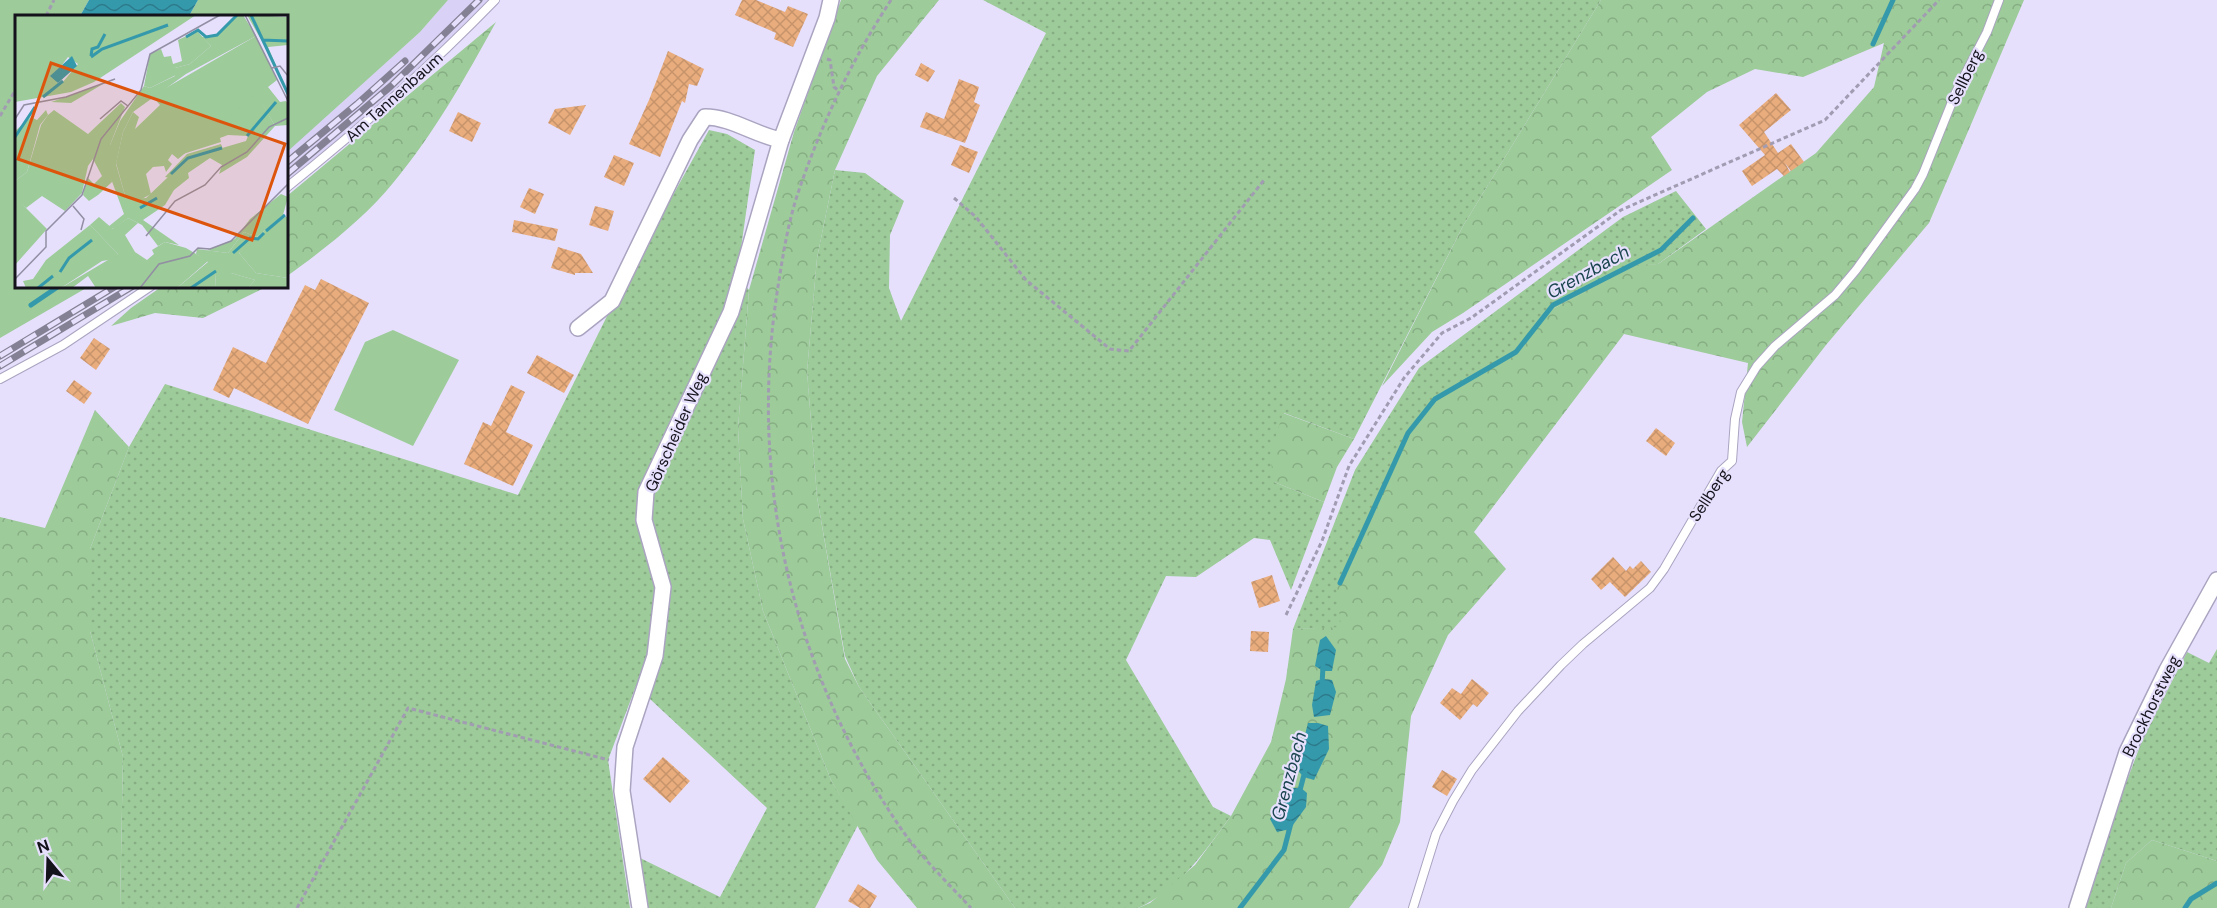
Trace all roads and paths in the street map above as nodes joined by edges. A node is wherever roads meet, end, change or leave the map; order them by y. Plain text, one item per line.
1 (54, 0) edge
2 (495, 0) edge
3 (831, 0) edge
4 (891, 0) edge
5 (1939, 0) edge
6 (2000, 0) edge
7 (46, 15) edge
8 (813, 52) junction
9 (15, 91) edge
10 (839, 91) junction
11 (0, 116) edge
12 (781, 140) junction
13 (1264, 180) dead end
14 (288, 186) edge
15 (954, 198) dead end
16 (148, 288) edge
17 (578, 328) dead end
18 (0, 379) edge
19 (2217, 580) edge
20 (1286, 615) dead end
21 (624, 763) junction
22 (297, 908) edge
23 (640, 908) edge
24 (971, 908) edge
25 (1413, 908) edge
26 (2077, 908) edge

1 - 7 path
2 - 14 lane, Am Tannenbaum
3 - 8 street, Görscheider Weg
4 - 10 path
5 - 20 path
6 - 25 lane, Sellberg
8 - 10 path
8 - 12 street, Görscheider Weg
9 - 11 path
10 - 24 path
12 - 17 street
12 - 21 street, Görscheider Weg
13 - 15 path
16 - 18 lane
19 - 26 street, Brockhorstweg
21 - 22 path
21 - 23 street, Görscheider Weg

